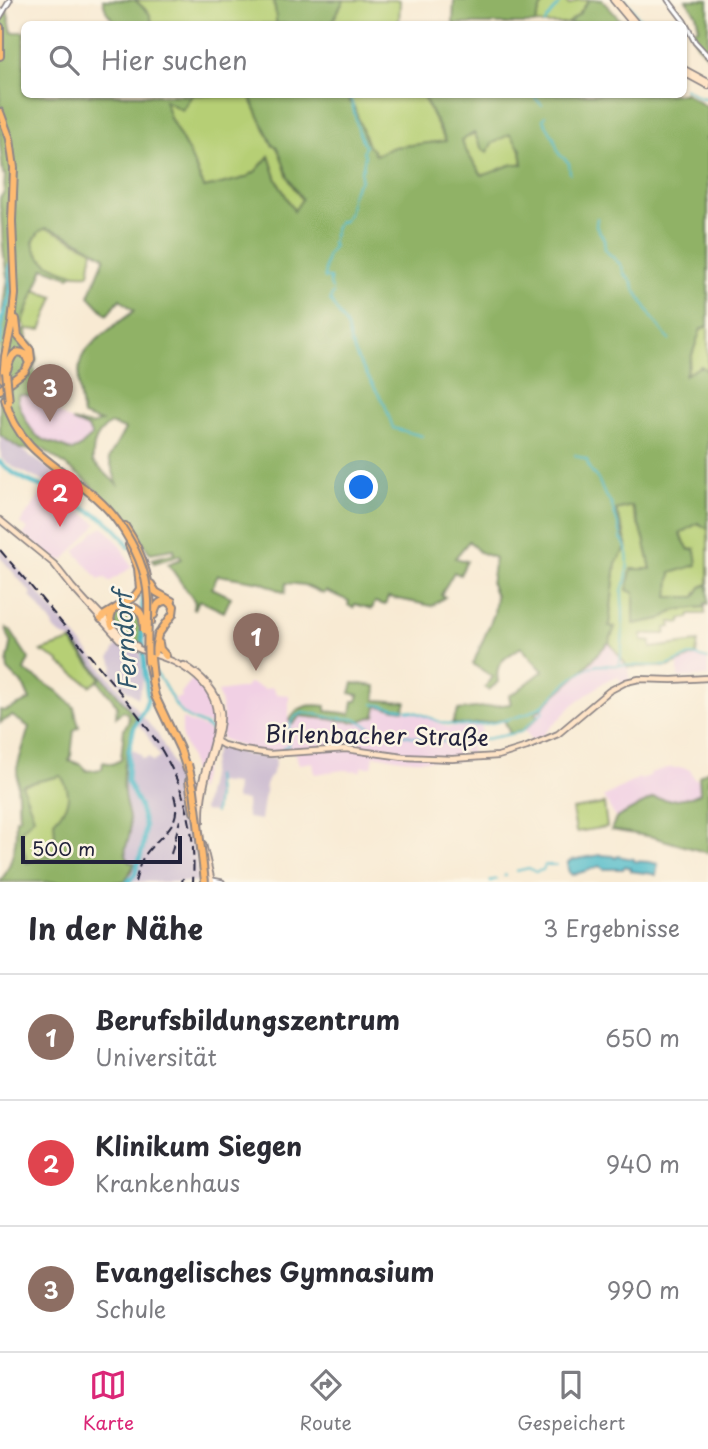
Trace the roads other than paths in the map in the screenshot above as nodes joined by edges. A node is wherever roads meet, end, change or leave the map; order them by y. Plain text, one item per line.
1 (10, 0) edge
2 (615, 0) edge
3 (668, 0) edge
4 (0, 17) edge
5 (632, 21) edge
6 (684, 21) edge
7 (0, 27) edge
8 (687, 27) edge
9 (0, 56) edge
10 (708, 56) edge
11 (687, 73) edge
12 (708, 84) edge
13 (0, 106) edge
14 (0, 113) edge
15 (15, 294) junction
16 (16, 319) junction
17 (0, 359) edge
18 (24, 371) junction
19 (6, 372) junction
20 (0, 389) edge
21 (5, 402) edge
22 (27, 441) junction
23 (51, 465) junction
24 (0, 520) edge
25 (119, 523) junction
26 (149, 580) junction
27 (132, 603) junction
28 (112, 613) junction
29 (103, 618) junction
30 (112, 626) junction
31 (151, 627) junction
32 (159, 643) junction
33 (140, 648) junction
34 (152, 652) junction
35 (166, 656) junction
36 (148, 661) junction
37 (708, 678) edge
38 (215, 740) junction
39 (223, 745) junction
40 (234, 747) junction
41 (213, 751) junction
42 (208, 882) edge
43 (222, 882) edge

1 - 4 street
2 - 5 main road
3 - 6 street
7 - 9 highway
8 - 10 street
11 - 12 main road
13 - 16 highway
14 - 15 highway
15 - 17 highway
15 - 21 highway, bridge
16 - 18 highway
16 - 19 highway
18 - 19 highway
18 - 20 highway
19 - 21 highway, bridge
21 - 22 highway
21 - 23 highway
22 - 23 highway
22 - 26 highway, bridge
23 - 25 highway
24 - 29 main road
25 - 27 highway, bridge
25 - 36 highway, bridge
26 - 31 highway, bridge
26 - 32 highway
27 - 28 highway
27 - 29 highway
27 - 36 highway, bridge
28 - 29 highway
28 - 30 highway
29 - 30 main road
29 - 33 main road
30 - 33 main road
31 - 34 highway
31 - 42 highway, bridge
32 - 34 highway
32 - 35 highway
33 - 34 main road, bridge
34 - 35 main road
34 - 38 main road
35 - 38 main road
36 - 42 highway, bridge
37 - 40 main road, Birlenbacher Straße
38 - 39 main road, Birlenbacher Straße
38 - 40 main road, Birlenbacher Straße
38 - 41 main road
38 - 42 main road
39 - 40 main road, Birlenbacher Straße
39 - 41 main road
41 - 42 main road
42 - 43 street

